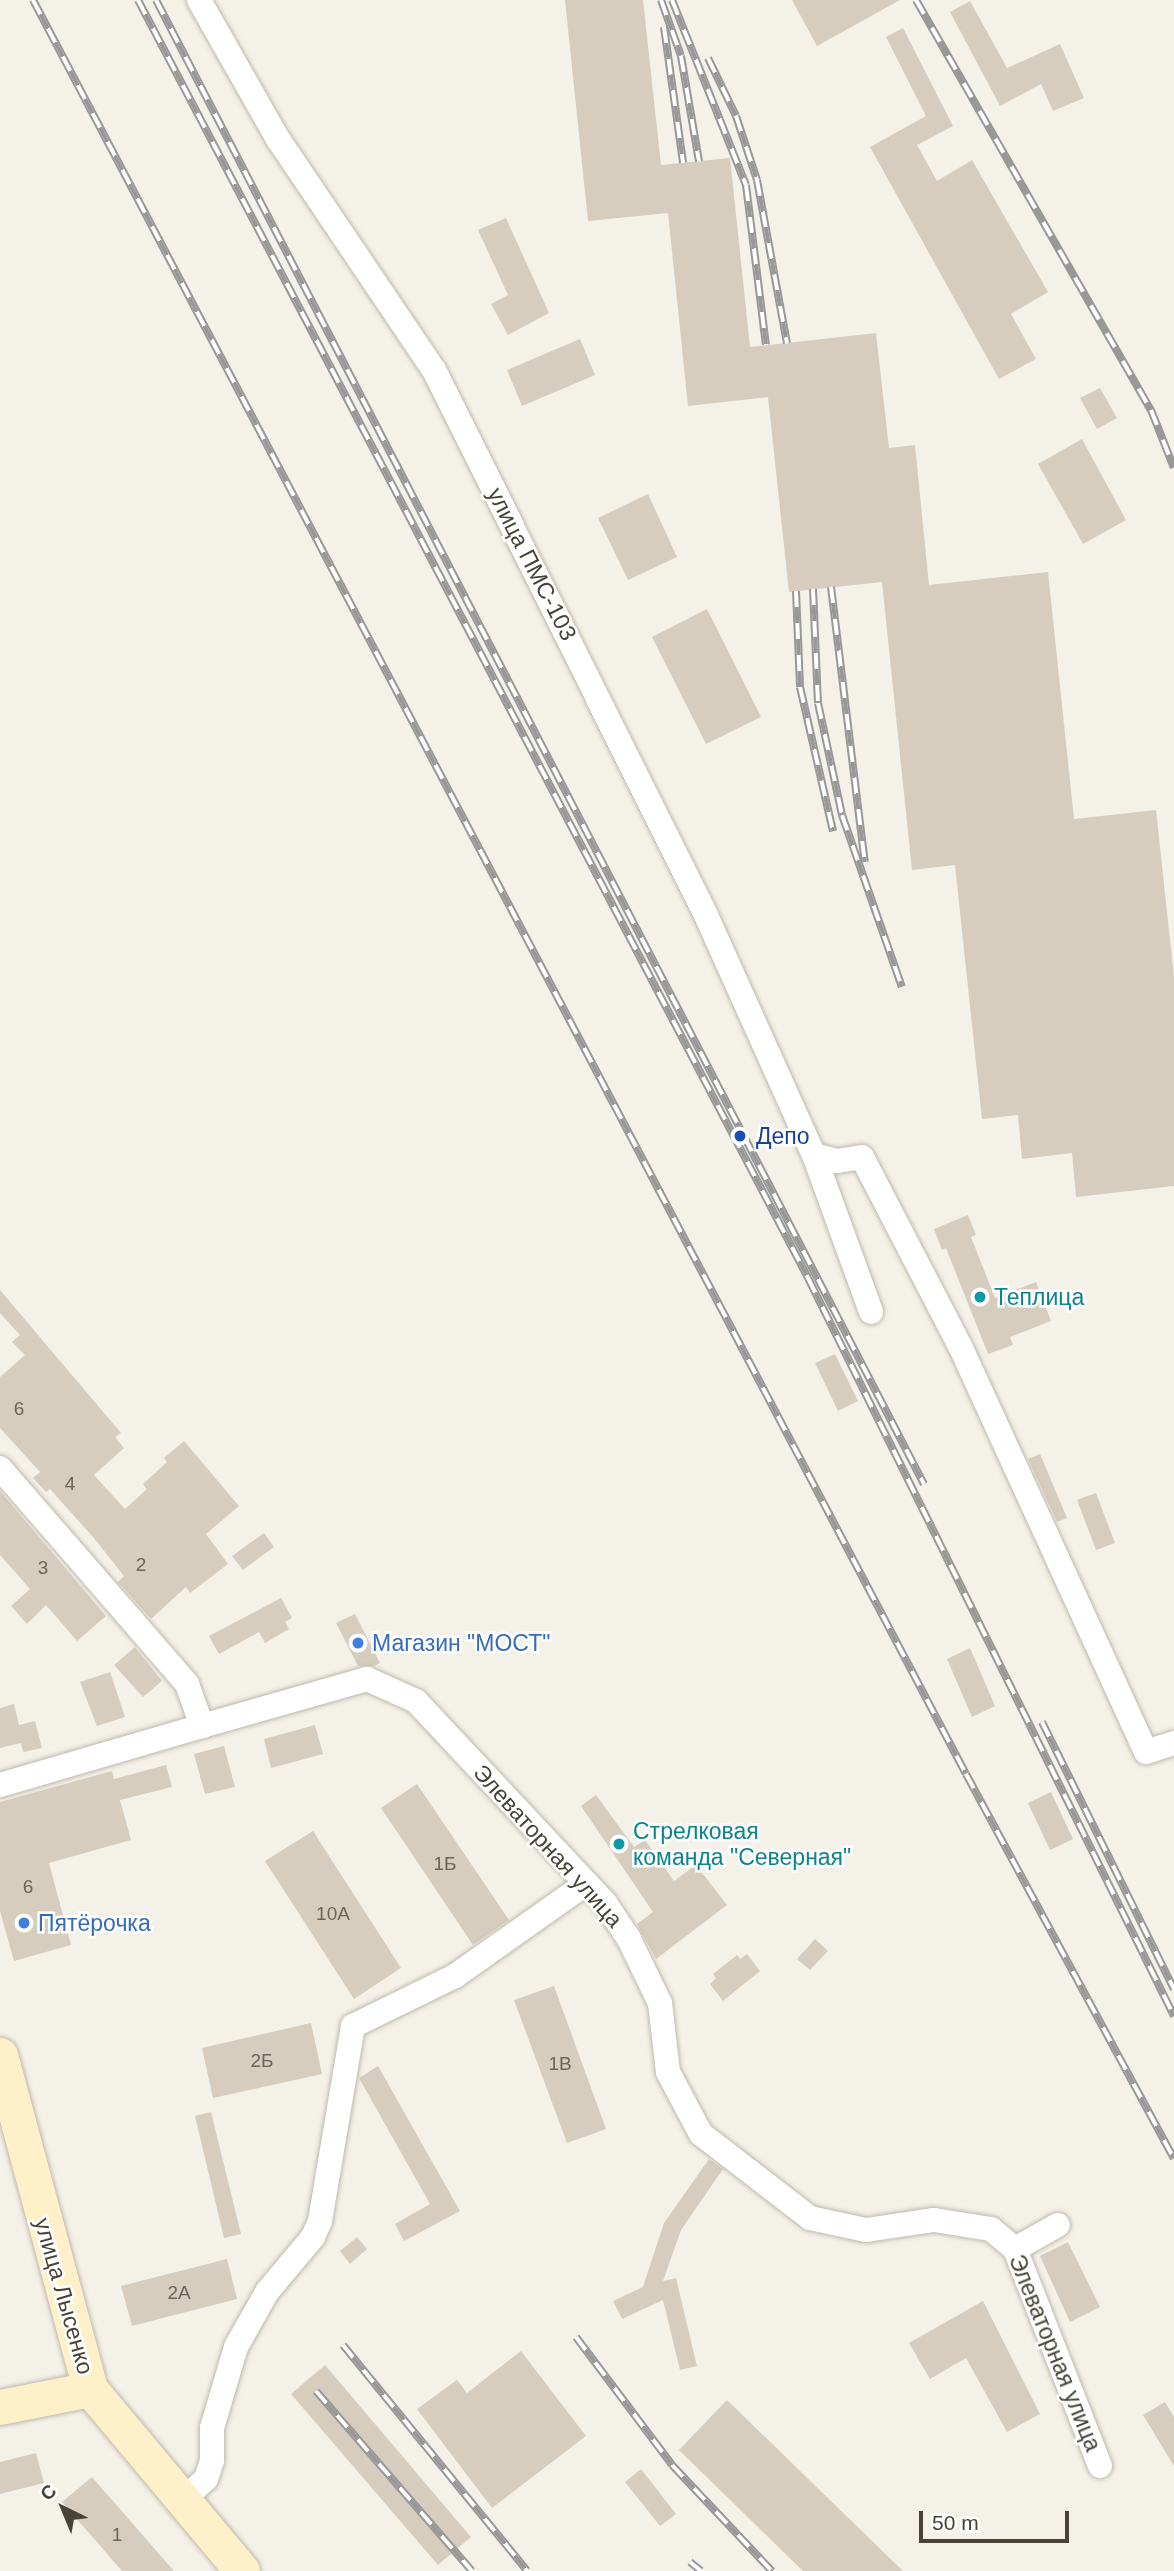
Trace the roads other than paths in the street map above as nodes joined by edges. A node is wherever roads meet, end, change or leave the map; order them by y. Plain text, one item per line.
1 (199, 0) edge
2 (814, 1155) junction
3 (871, 1312) dead end
4 (0, 1468) edge
5 (202, 1726) junction
6 (1174, 1743) edge
7 (0, 1785) edge
8 (587, 1883) junction
9 (0, 2055) edge
10 (1058, 2225) dead end
11 (1015, 2249) junction
12 (90, 2389) junction
13 (0, 2407) edge
14 (1100, 2466) dead end
15 (182, 2501) junction
16 (242, 2571) edge

1 - 2 street, улица ПМС-103
2 - 3 street, улица ПМС-103
2 - 6 street
4 - 5 street
5 - 7 street
5 - 8 street, Элеваторная улица
8 - 11 street, Элеваторная улица
8 - 15 street
9 - 12 main road, улица Лысенко
10 - 11 street
11 - 14 street, Элеваторная улица
12 - 13 main road
12 - 15 main road, улица Лысенко
15 - 16 main road, улица Лысенко

